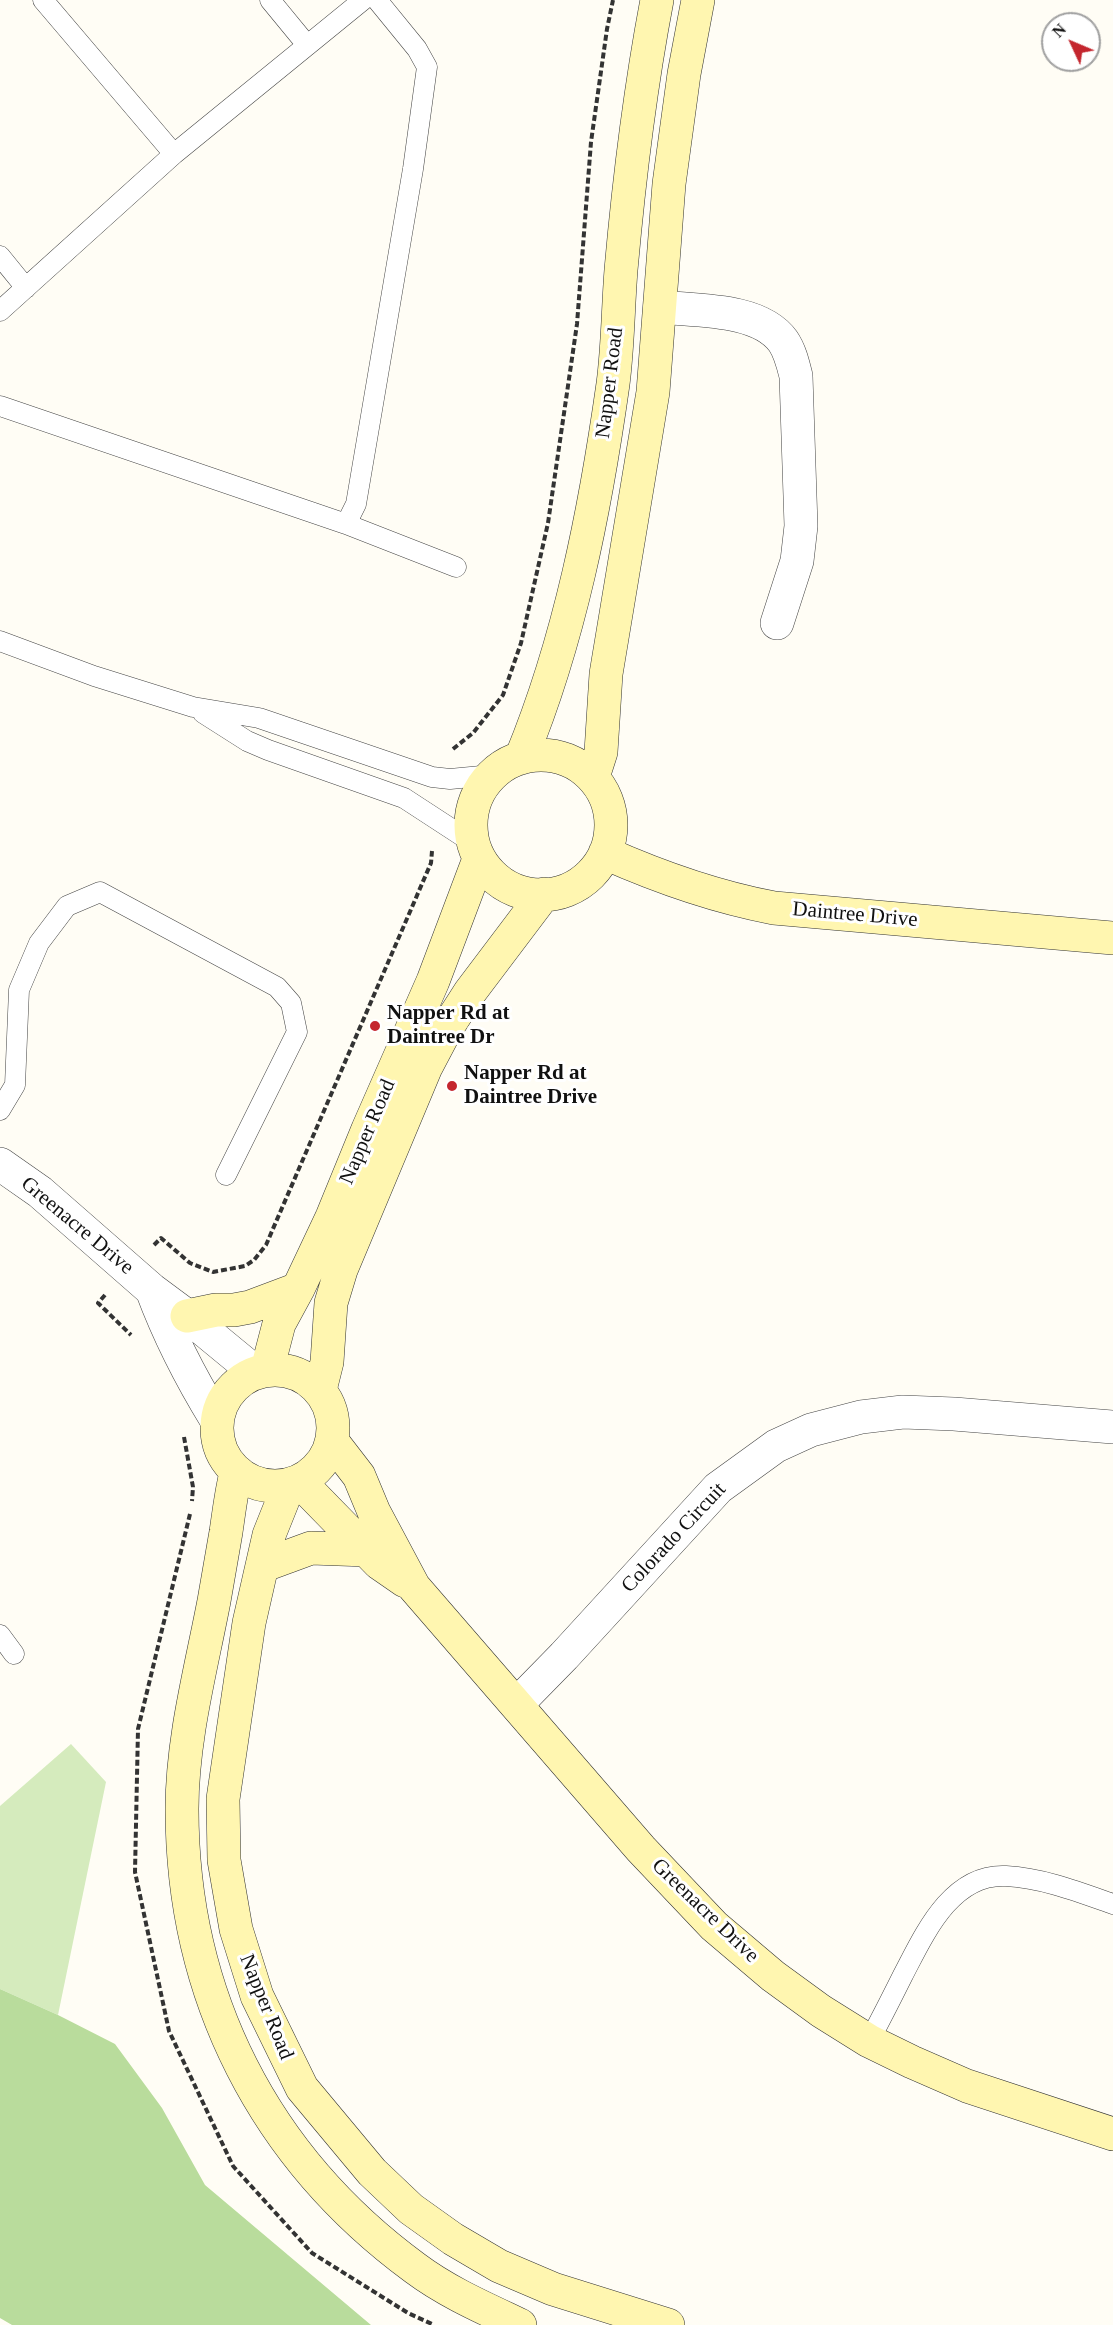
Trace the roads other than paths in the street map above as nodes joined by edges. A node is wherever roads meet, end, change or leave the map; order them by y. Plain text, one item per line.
1 (43, 0) edge
2 (270, 0) edge
3 (363, 0) edge
4 (376, 0) edge
5 (657, 0) edge
6 (698, 0) edge
7 (307, 45) junction
8 (174, 154) junction
9 (0, 256) edge
10 (26, 288) junction
11 (660, 307) junction
12 (0, 311) edge
13 (0, 406) edge
14 (346, 524) junction
15 (456, 567) dead end
16 (777, 623) dead end
17 (0, 641) edge
18 (193, 707) junction
19 (341, 745) junction
20 (521, 758) junction
21 (332, 772) junction
22 (492, 775) junction
23 (593, 777) junction
24 (476, 851) junction
25 (605, 853) junction
26 (544, 894) junction
27 (1113, 938) edge
28 (0, 1110) edge
29 (0, 1164) edge
30 (226, 1175) dead end
31 (298, 1289) junction
32 (152, 1290) junction
33 (187, 1316) junction
34 (261, 1371) junction
35 (320, 1390) junction
36 (216, 1419) junction
37 (1113, 1427) edge
38 (332, 1441) junction
39 (236, 1473) junction
40 (294, 1483) junction
41 (367, 1550) junction
42 (262, 1566) junction
43 (414, 1587) junction
44 (0, 1635) edge
45 (14, 1654) dead end
46 (517, 1704) junction
47 (1113, 1904) edge
48 (869, 2041) junction
49 (1113, 2134) edge
50 (520, 2325) edge
51 (668, 2325) edge

1 - 8 lane
2 - 7 lane
3 - 7 lane
4 - 14 lane
5 - 20 main road, Napper Road
6 - 11 main road, Napper Road
7 - 8 lane
8 - 10 lane
9 - 10 lane
10 - 12 lane
11 - 16 street
11 - 23 main road, Napper Road
13 - 14 lane
14 - 15 lane
17 - 18 lane
18 - 19 lane
18 - 21 lane
19 - 21 lane
19 - 22 lane
20 - 22 main road
20 - 23 main road
21 - 24 lane
22 - 24 main road
23 - 25 main road
24 - 26 main road
24 - 31 main road, Napper Road
25 - 26 main road
25 - 27 main road, Daintree Drive
26 - 35 main road, Napper Road
28 - 30 lane
29 - 32 street, Greenacre Drive
31 - 33 main road
31 - 34 main road, Napper Road
32 - 33 street, Greenacre Drive
32 - 36 street
33 - 34 street, Greenacre Drive
34 - 35 main road
34 - 36 main road
35 - 38 main road
36 - 39 main road
37 - 46 street, Colorado Circuit
38 - 40 main road
38 - 43 main road, Greenacre Drive
39 - 40 main road
39 - 50 main road
40 - 41 main road, Greenacre Drive
40 - 42 main road, Napper Road
41 - 42 main road
41 - 43 main road, Greenacre Drive
42 - 51 main road, Napper Road
43 - 46 main road, Greenacre Drive
44 - 45 lane
46 - 48 main road, Greenacre Drive
47 - 48 lane
48 - 49 main road, Greenacre Drive

